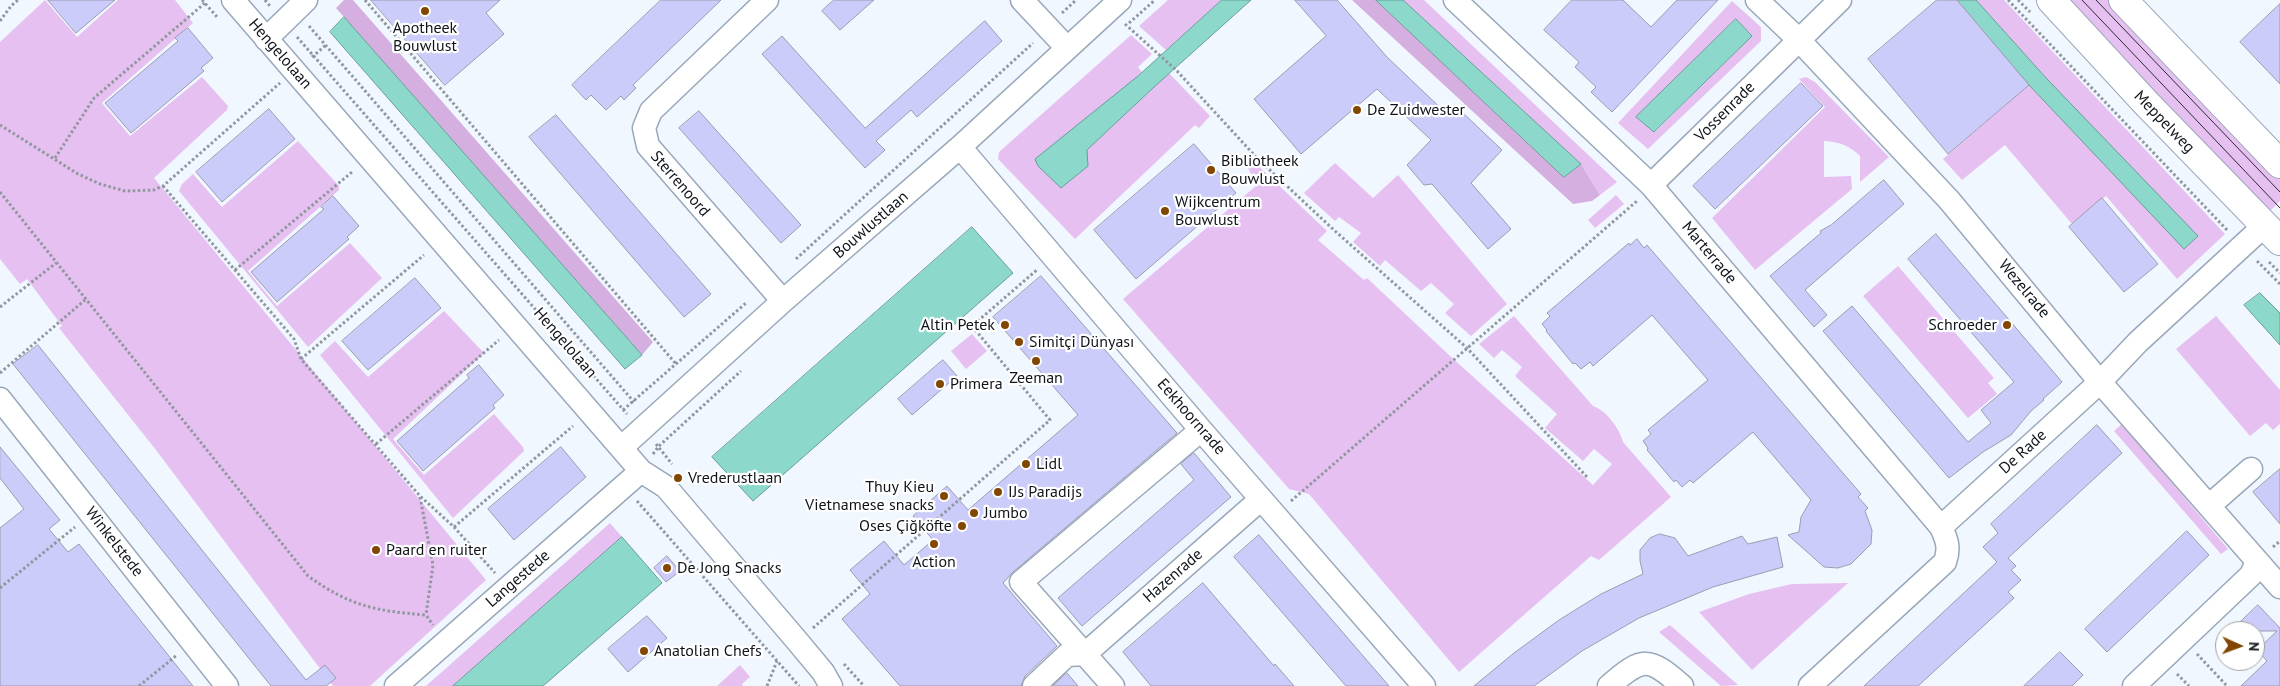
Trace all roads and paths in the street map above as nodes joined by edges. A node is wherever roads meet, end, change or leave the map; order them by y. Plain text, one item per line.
1 (18, 0) edge
2 (233, 0) edge
3 (265, 0) edge
4 (365, 0) edge
5 (767, 0) edge
6 (1022, 0) edge
7 (1076, 0) edge
8 (1120, 0) edge
9 (1455, 0) edge
10 (1758, 0) edge
11 (1840, 0) edge
12 (2008, 0) edge
13 (2051, 0) edge
14 (2123, 0) edge
15 (205, 3) dead end
16 (295, 10) edge
17 (0, 21) edge
18 (1047, 28) junction
19 (266, 39) junction
20 (1798, 39) junction
21 (326, 45) junction
22 (1066, 47) junction
23 (1156, 51) dead end
24 (313, 56) junction
25 (294, 70) junction
26 (0, 125) edge
27 (960, 147) junction
28 (55, 158) junction
29 (2280, 164) edge
30 (352, 172) dead end
31 (1651, 185) junction
32 (163, 186) junction
33 (0, 192) edge
34 (2272, 233) edge
35 (2243, 246) junction
36 (424, 255) dead end
37 (1054, 256) junction
38 (56, 263) junction
39 (235, 270) junction
40 (2280, 284) edge
41 (767, 285) junction
42 (85, 300) junction
43 (783, 301) junction
44 (0, 307) edge
45 (499, 340) dead end
46 (1467, 348) junction
47 (301, 359) junction
48 (676, 364) junction
49 (0, 373) edge
50 (2100, 382) junction
51 (0, 398) edge
52 (634, 402) junction
53 (624, 410) junction
54 (573, 426) dead end
55 (604, 428) junction
56 (640, 430) junction
57 (1201, 430) junction
58 (376, 444) junction
59 (621, 448) junction
60 (2251, 469) dead end
61 (641, 471) junction
62 (677, 471) dead end
63 (1587, 477) dead end
64 (420, 496) junction
65 (2209, 506) junction
66 (1268, 507) junction
67 (91, 514) junction
68 (454, 527) junction
69 (1941, 528) junction
70 (2257, 560) junction
71 (2280, 587) edge
72 (0, 588) edge
73 (508, 588) junction
74 (426, 615) junction
75 (807, 622) dead end
76 (813, 628) junction
77 (819, 636) dead end
78 (2183, 639) junction
79 (193, 642) junction
80 (445, 642) junction
81 (1085, 654) junction
82 (838, 657) dead end
83 (139, 686) edge
84 (227, 686) edge
85 (396, 686) edge
86 (768, 686) edge
87 (799, 686) edge
88 (820, 686) edge
89 (832, 686) edge
90 (864, 686) edge
91 (1034, 686) edge
92 (1113, 686) edge
93 (1424, 686) edge
94 (1609, 686) edge
95 (1682, 686) edge
96 (1810, 686) edge
97 (2134, 686) edge
98 (2227, 686) edge

1 - 17 path
2 - 19 street, Hengelolaan
3 - 16 path, Hengelolaan
4 - 48 path
5 - 41 street, Sterrenoord
6 - 18 street
7 - 18 path, Bouwlustlaan
8 - 22 street, Bouwlustlaan
9 - 31 street, Marterrade
10 - 20 street, Wezelrade
11 - 20 street, Vossenrade
12 - 35 path
13 - 34 main road, Meppelweg
14 - 29 main road
15 - 28 path
16 - 19 street
16 - 21 path
16 - 24 path, Hengelolaan
18 - 22 street
18 - 41 path, Bouwlustlaan
19 - 25 street, Hengelolaan
20 - 31 street, Vossenrade
20 - 50 street, Wezelrade
21 - 24 path
21 - 52 path
22 - 27 street, Bouwlustlaan
23 - 46 path
24 - 25 path
24 - 53 path, Hengelolaan
25 - 32 path
25 - 55 street, Hengelolaan
26 - 28 path
27 - 37 street, Eekhoornrade
27 - 43 street, Bouwlustlaan
28 - 32 path
30 - 39 path
31 - 46 path
31 - 69 street, Marterrade
32 - 39 path
33 - 38 path
34 - 35 street, De Rade
35 - 40 path
35 - 50 street, De Rade
36 - 47 path
37 - 57 street, Eekhoornrade
37 - 76 path
38 - 42 path
38 - 44 path
39 - 47 path
41 - 43 street, Sterrenoord
41 - 48 path, Bouwlustlaan
42 - 49 path
42 - 74 path
43 - 56 street, Bouwlustlaan
45 - 58 path
46 - 63 path
46 - 66 path
47 - 58 path
48 - 52 path, Bouwlustlaan
50 - 65 street, Wezelrade
50 - 69 street, De Rade
51 - 67 street, Winkelstede
52 - 53 path, Bouwlustlaan
53 - 55 path, Bouwlustlaan
53 - 56 path, Hengelolaan
54 - 68 path
55 - 59 street, Hengelolaan
56 - 59 street, Bouwlustlaan
56 - 62 path, Hengelolaan
57 - 66 street, Eekhoornrade
57 - 81 street
58 - 64 path
59 - 61 street, Hengelolaan
60 - 65 street
61 - 73 street, Langestede
61 - 88 street, Hengelolaan
61 - 89 street, Hengelolaan
64 - 68 path
64 - 74 path
65 - 70 street, Wezelrade
66 - 81 street, Hazenrade
66 - 93 street, Eekhoornrade
67 - 72 path
67 - 79 street, Winkelstede
68 - 73 path
69 - 96 street
70 - 71 street, Wezelrade
70 - 78 street
73 - 80 street, Langestede
74 - 80 path
75 - 76 path
76 - 77 path
78 - 97 street
78 - 98 path
79 - 83 path
79 - 84 street, Winkelstede
80 - 85 street, Langestede
81 - 91 street
81 - 92 street
82 - 90 path
86 - 87 path
94 - 95 street

